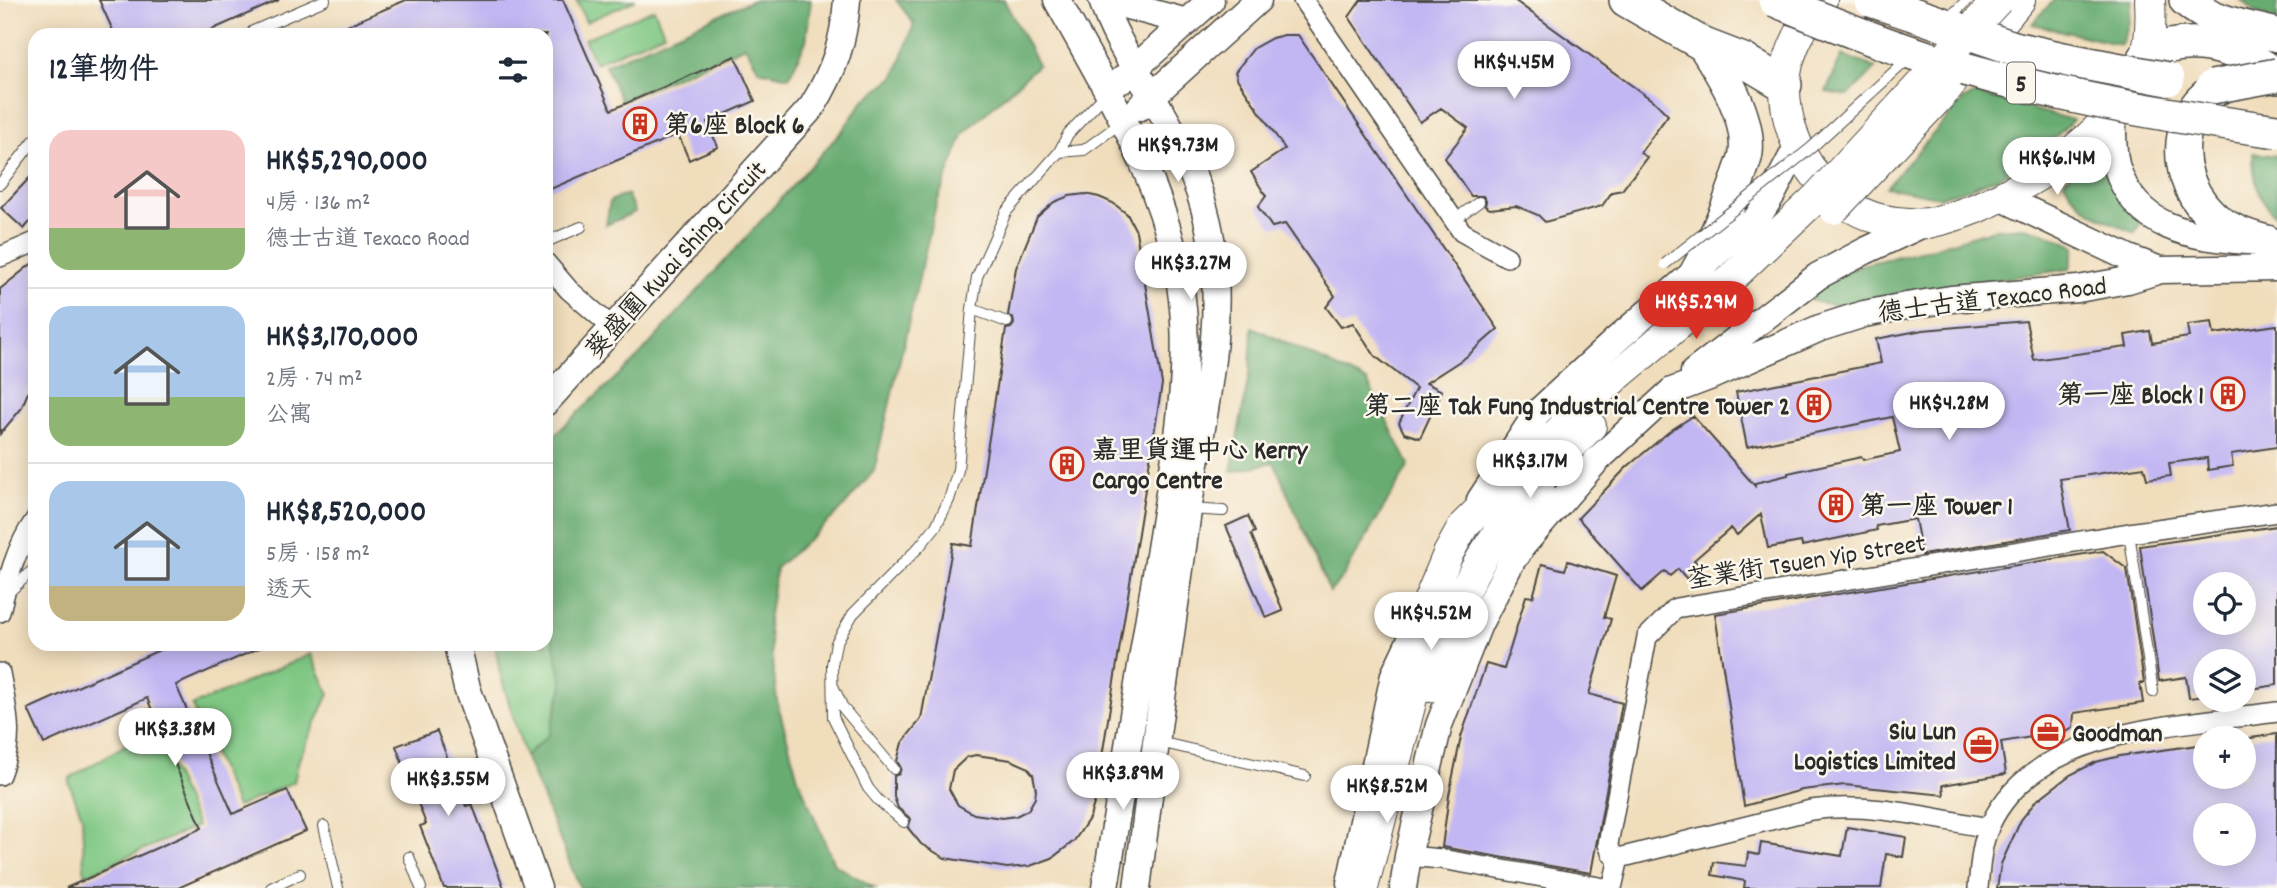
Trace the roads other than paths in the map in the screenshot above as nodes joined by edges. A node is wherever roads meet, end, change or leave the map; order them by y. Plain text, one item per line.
1 (325, 0) edge
2 (847, 0) edge
3 (1057, 0) edge
4 (1104, 0) edge
5 (1211, 0) edge
6 (1258, 0) edge
7 (1303, 0) edge
8 (1626, 0) edge
9 (1775, 0) edge
10 (1822, 0) edge
11 (1871, 0) edge
12 (1967, 0) edge
13 (1998, 0) edge
14 (2020, 0) edge
15 (2150, 0) edge
16 (2186, 0) edge
17 (2231, 0) edge
18 (1186, 22) junction
19 (260, 28) edge
20 (1937, 30) dead end
21 (2266, 33) edge
22 (1704, 44) junction
23 (1918, 49) dead end
24 (2145, 58) junction
25 (1135, 68) junction
26 (2277, 78) edge
27 (1785, 85) junction
28 (2212, 88) junction
29 (1108, 93) junction
30 (1153, 97) junction
31 (2277, 101) edge
32 (2113, 113) junction
33 (1122, 122) junction
34 (2277, 131) edge
35 (1798, 146) junction
36 (28, 148) edge
37 (1059, 152) junction
38 (0, 184) edge
39 (2000, 197) junction
40 (1479, 202) dead end
41 (1825, 204) junction
42 (1454, 220) junction
43 (1925, 223) junction
44 (581, 227) dead end
45 (553, 239) edge
46 (28, 245) edge
47 (2274, 251) edge
48 (0, 257) edge
49 (1507, 257) dead end
50 (1681, 268) junction
51 (2160, 270) junction
52 (553, 271) edge
53 (972, 309) junction
54 (1007, 322) dead end
55 (612, 328) junction
56 (1672, 391) junction
57 (553, 394) edge
58 (1550, 454) junction
59 (1189, 509) junction
60 (1223, 511) dead end
61 (2277, 512) edge
62 (1464, 525) junction
63 (28, 530) edge
64 (2129, 533) junction
65 (1516, 552) junction
66 (28, 573) edge
67 (2, 604) edge
68 (1425, 609) junction
69 (459, 651) edge
70 (0, 673) edge
71 (833, 686) junction
72 (2153, 692) dead end
73 (2277, 712) edge
74 (1156, 742) junction
75 (894, 769) dead end
76 (0, 775) edge
77 (1305, 776) dead end
78 (904, 822) dead end
79 (324, 826) dead end
80 (1989, 828) junction
81 (1408, 856) junction
82 (409, 858) dead end
83 (1619, 858) junction
84 (300, 874) dead end
85 (271, 888) edge
86 (338, 888) edge
87 (421, 888) edge
88 (538, 888) edge
89 (1105, 888) edge
90 (1137, 888) edge
91 (1349, 888) edge
92 (1363, 888) edge
93 (1377, 888) edge
94 (1403, 888) edge
95 (1605, 888) edge
96 (1612, 888) edge
97 (1978, 888) edge

1 - 19 lane
2 - 55 main road, 葵盛圍 Kwai Shing Circuit
3 - 29 main road
4 - 18 main road
4 - 25 main road
5 - 18 main road
6 - 30 main road
7 - 42 street
8 - 22 highway
9 - 34 highway, 5, bridge
10 - 27 main road
11 - 28 highway, 5, bridge
12 - 20 lane, bridge
13 - 41 main road, bridge
14 - 41 main road, bridge
15 - 24 main road
16 - 21 highway
17 - 21 highway
18 - 25 main road
22 - 27 highway
22 - 50 highway
23 - 50 lane, bridge
24 - 26 highway
24 - 32 main road
25 - 29 main road
25 - 30 main road
26 - 28 highway, bridge
26 - 47 highway
27 - 35 main road
28 - 31 highway, 5
29 - 33 main road
29 - 37 lane
30 - 33 main road
30 - 59 main road
32 - 39 main road
32 - 47 main road
33 - 37 lane
33 - 89 main road
35 - 43 main road
35 - 50 main road
36 - 38 lane
37 - 53 lane
39 - 43 main road
39 - 51 main road
40 - 42 lane
41 - 58 main road
41 - 58 main road
42 - 49 street
43 - 56 main road
44 - 45 lane
46 - 48 street
47 - 51 main road, 德士古道 Texaco Road
50 - 62 main road
51 - 56 main road, 德士古道 Texaco Road
52 - 55 street
53 - 54 lane
53 - 71 lane
55 - 57 main road, 葵盛圍 Kwai Shing Circuit
56 - 65 main road, 德士古道 Texaco Road
58 - 62 main road
58 - 65 main road
58 - 93 main road
59 - 60 lane
59 - 74 main road
61 - 64 street, 荃業街 Tsuen Yip Street
62 - 68 main road
63 - 67 street
64 - 72 lane
64 - 83 street, 荃業街 Tsuen Yip Street
65 - 81 main road, 德士古道 Texaco Road
66 - 67 lane
68 - 91 main road
68 - 92 main road
69 - 88 main road
70 - 76 street
71 - 75 lane
71 - 78 lane
73 - 80 street
74 - 77 lane
74 - 90 main road
79 - 86 lane
80 - 83 street
80 - 97 street
81 - 94 main road, 德士古道 Texaco Road
81 - 95 street
82 - 87 lane
83 - 96 street
84 - 85 lane

